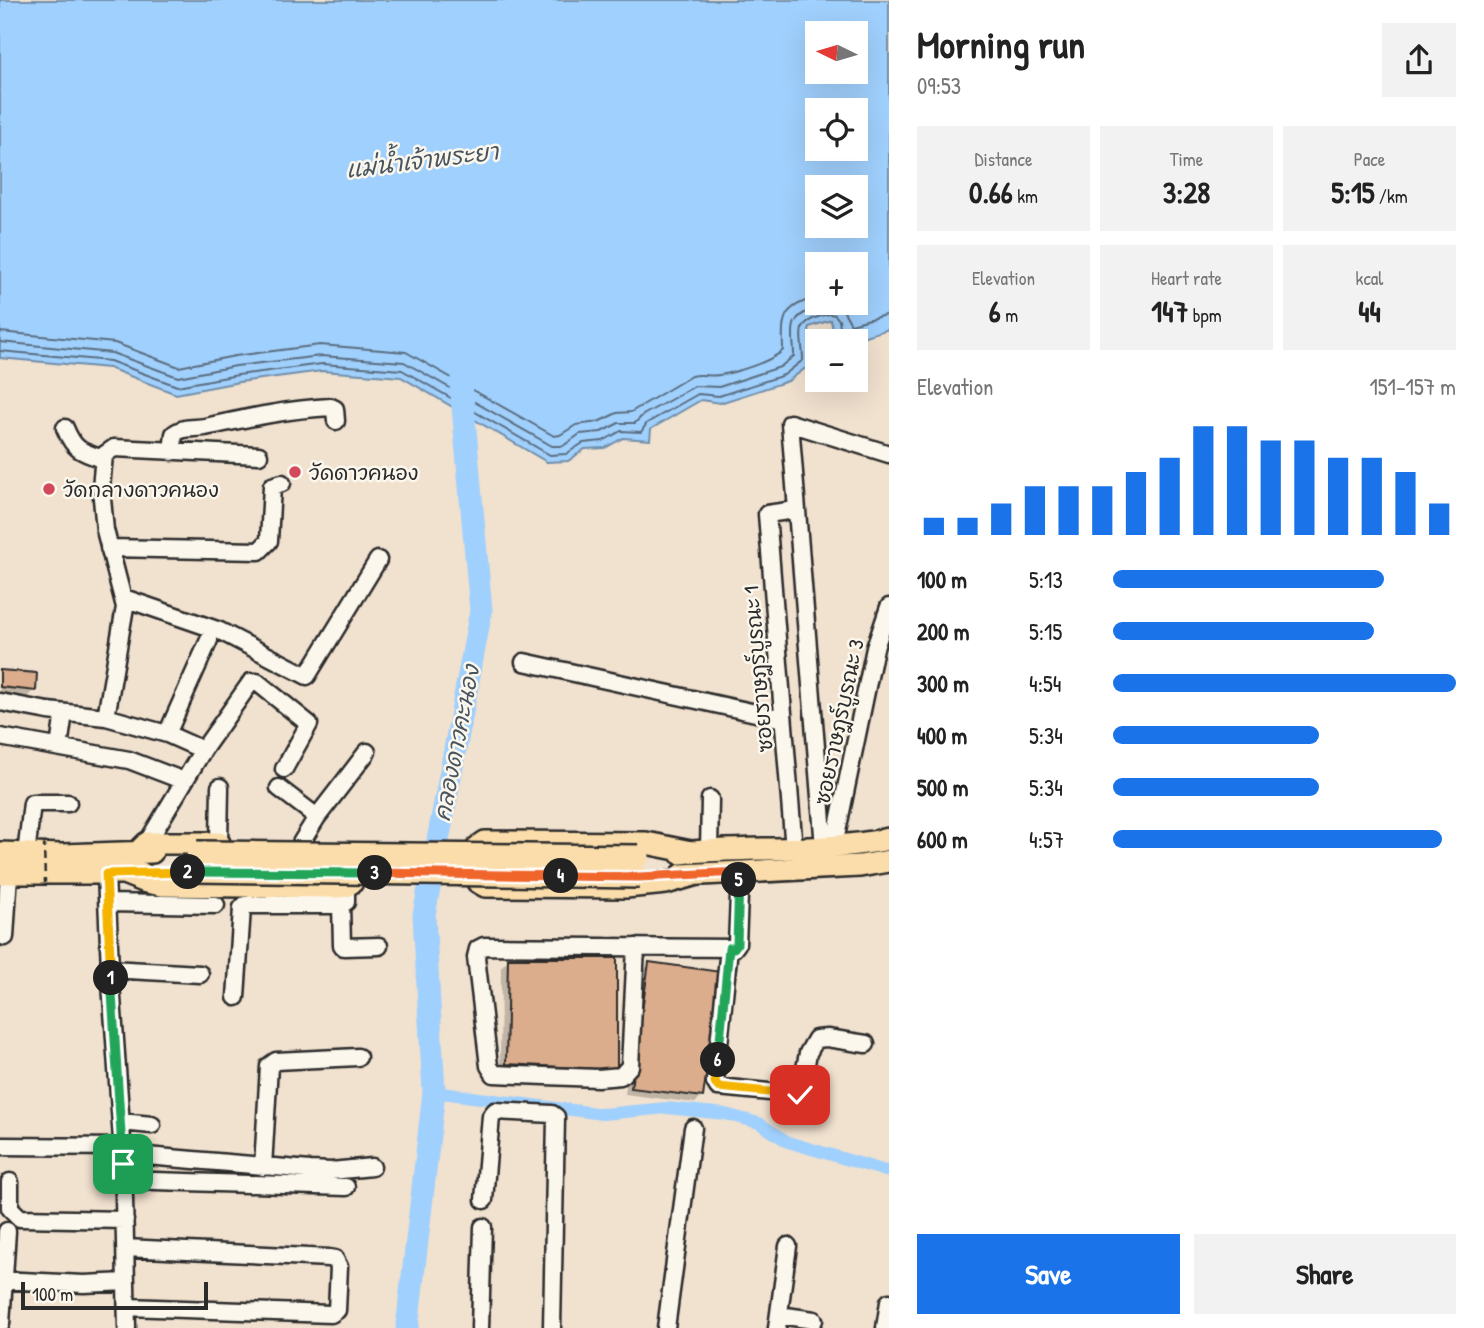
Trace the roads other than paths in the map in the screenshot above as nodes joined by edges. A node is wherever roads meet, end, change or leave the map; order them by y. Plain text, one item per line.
1 (336, 421) dead end
2 (65, 428) dead end
3 (172, 452) junction
4 (259, 454) dead end
5 (889, 454) edge
6 (103, 459) junction
7 (282, 484) dead end
8 (795, 510) junction
9 (110, 548) junction
10 (378, 560) dead end
11 (124, 598) junction
12 (889, 607) edge
13 (209, 640) dead end
14 (524, 662) dead end
15 (0, 702) edge
16 (64, 713) junction
17 (106, 717) junction
18 (783, 719) junction
19 (167, 734) junction
20 (0, 737) edge
21 (59, 747) junction
22 (203, 750) junction
23 (367, 752) dead end
24 (284, 769) dead end
25 (184, 781) junction
26 (220, 787) dead end
27 (279, 788) dead end
28 (710, 799) dead end
29 (68, 803) dead end
30 (317, 817) junction
31 (889, 839) edge
32 (219, 843) junction
33 (301, 844) junction
34 (829, 846) junction
35 (142, 848) junction
36 (794, 850) junction
37 (700, 851) junction
38 (0, 853) edge
39 (26, 855) junction
40 (889, 861) edge
41 (196, 862) junction
42 (639, 867) junction
43 (740, 872) junction
44 (5, 873) edge
45 (116, 874) junction
46 (694, 875) junction
47 (344, 895) junction
48 (108, 903) junction
49 (216, 905) dead end
50 (5, 937) dead end
51 (379, 946) dead end
52 (636, 947) junction
53 (729, 948) junction
54 (110, 969) junction
55 (200, 974) dead end
56 (236, 997) dead end
57 (866, 1044) dead end
58 (358, 1057) dead end
59 (121, 1122) junction
60 (152, 1125) dead end
61 (692, 1128) dead end
62 (0, 1146) edge
63 (123, 1151) junction
64 (263, 1167) junction
65 (372, 1167) dead end
66 (124, 1180) junction
67 (10, 1182) dead end
68 (346, 1187) dead end
69 (484, 1200) dead end
70 (125, 1220) junction
71 (483, 1227) dead end
72 (7, 1231) dead end
73 (788, 1246) dead end
74 (125, 1248) junction
75 (2, 1280) edge
76 (126, 1282) junction
77 (889, 1302) edge
78 (127, 1307) junction
79 (814, 1320) dead end
80 (778, 1322) edge
81 (1, 1324) edge
82 (127, 1328) edge
83 (480, 1328) edge
84 (552, 1328) edge
85 (666, 1328) edge
86 (886, 1328) edge

1 - 3 street
2 - 6 street
3 - 4 street
3 - 6 street
5 - 8 street
6 - 9 street
7 - 9 street
8 - 18 street, ซอยราษฎร์บูรณะ 1
8 - 34 street
9 - 11 street
10 - 11 street
11 - 17 street
12 - 34 street, ซอยราษฎร์บูรณะ 3
13 - 19 street
14 - 18 street
15 - 16 street
16 - 17 street
16 - 21 street
17 - 19 street
18 - 36 street, ซอยราษฎร์บูรณะ 1
19 - 22 street
20 - 21 street
21 - 25 street
22 - 24 street
22 - 25 street
23 - 30 street
25 - 35 street
26 - 32 street
27 - 30 street
28 - 37 street
29 - 39 street
30 - 33 street
31 - 34 main road
32 - 33 main road
32 - 35 main road
33 - 47 main road
34 - 36 main road
35 - 39 main road
35 - 41 main road
36 - 37 main road
37 - 42 main road
37 - 46 main road
38 - 39 main road
40 - 43 main road
41 - 42 main road, bridge
41 - 45 main road
42 - 46 main road
43 - 46 main road
43 - 53 street
44 - 45 main road
44 - 50 street
45 - 47 main road
45 - 48 street
47 - 51 street
47 - 56 street
48 - 49 street
48 - 54 street
52 - 52 street
52 - 53 street
53 - 57 street
54 - 55 street
54 - 59 street
58 - 64 street
59 - 60 street
59 - 63 street
61 - 85 street
62 - 63 street
63 - 64 street
63 - 66 street
64 - 65 street
66 - 68 street
66 - 70 street
67 - 70 street
69 - 84 street
70 - 74 street
71 - 83 street
72 - 75 street
73 - 80 street
74 - 76 street
74 - 78 street
75 - 76 street
75 - 81 street
76 - 78 street
77 - 86 street
78 - 82 street
79 - 80 street

